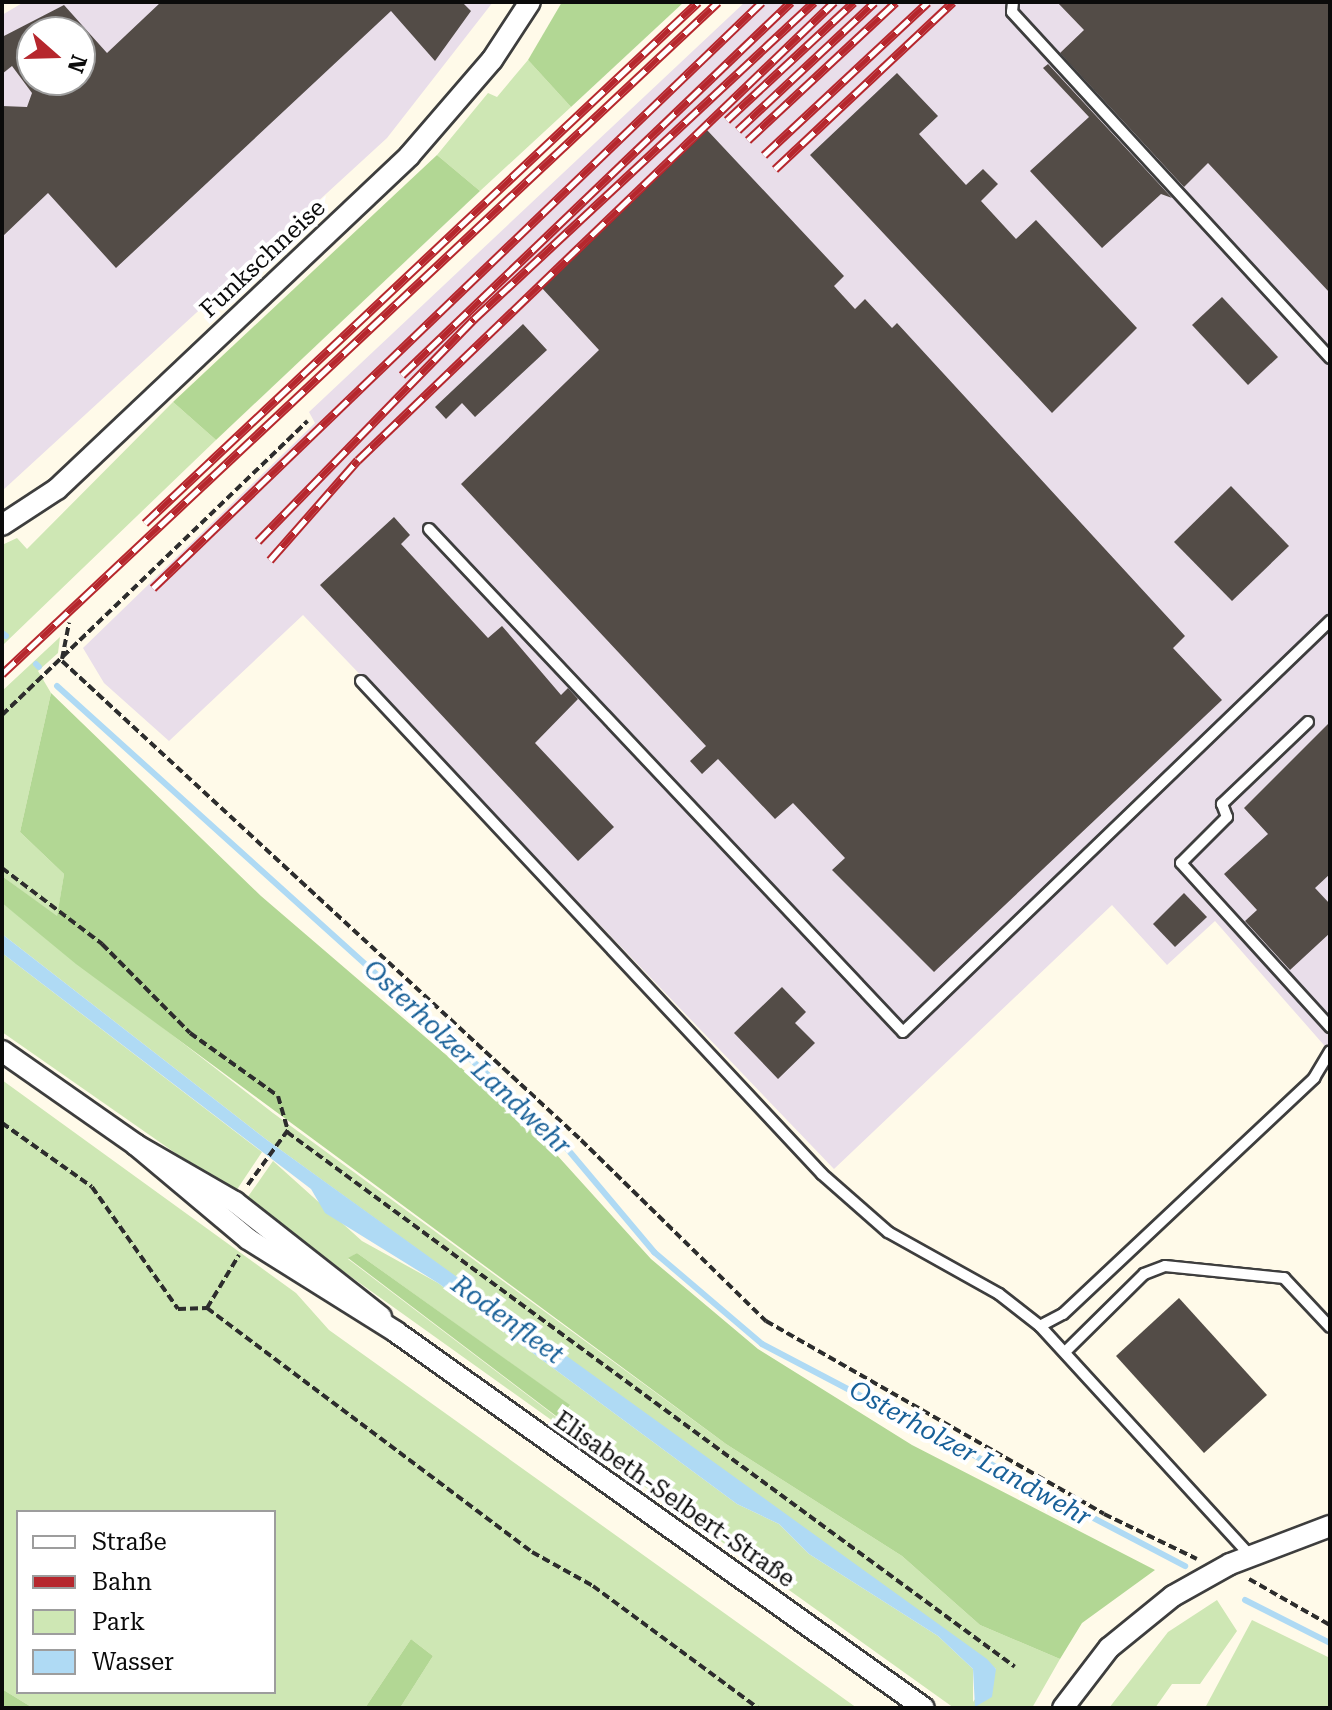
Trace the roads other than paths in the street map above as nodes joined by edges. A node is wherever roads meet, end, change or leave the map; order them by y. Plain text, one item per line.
1 (530, 2) edge
2 (1013, 2) edge
3 (1330, 358) edge
4 (2, 525) edge
5 (429, 529) dead end
6 (1330, 621) edge
7 (361, 681) dead end
8 (1308, 722) dead end
9 (1330, 1027) edge
10 (2, 1051) edge
11 (1330, 1051) edge
12 (136, 1145) junction
13 (1040, 1326) junction
14 (1330, 1327) edge
15 (396, 1332) junction
16 (1065, 1352) junction
17 (1330, 1526) edge
18 (1252, 1556) junction
19 (924, 1708) edge
20 (1063, 1708) edge

1 - 4 street, Funkschneise
2 - 3 lane
5 - 6 lane
7 - 13 lane
8 - 9 lane
10 - 12 street, Elisabeth-Selbert-Straße
11 - 13 lane
12 - 15 street, Elisabeth-Selbert-Straße
12 - 15 street, Elisabeth-Selbert-Straße
13 - 16 lane
14 - 16 lane
15 - 19 street, Elisabeth-Selbert-Straße
16 - 18 lane
17 - 18 street
18 - 20 street

